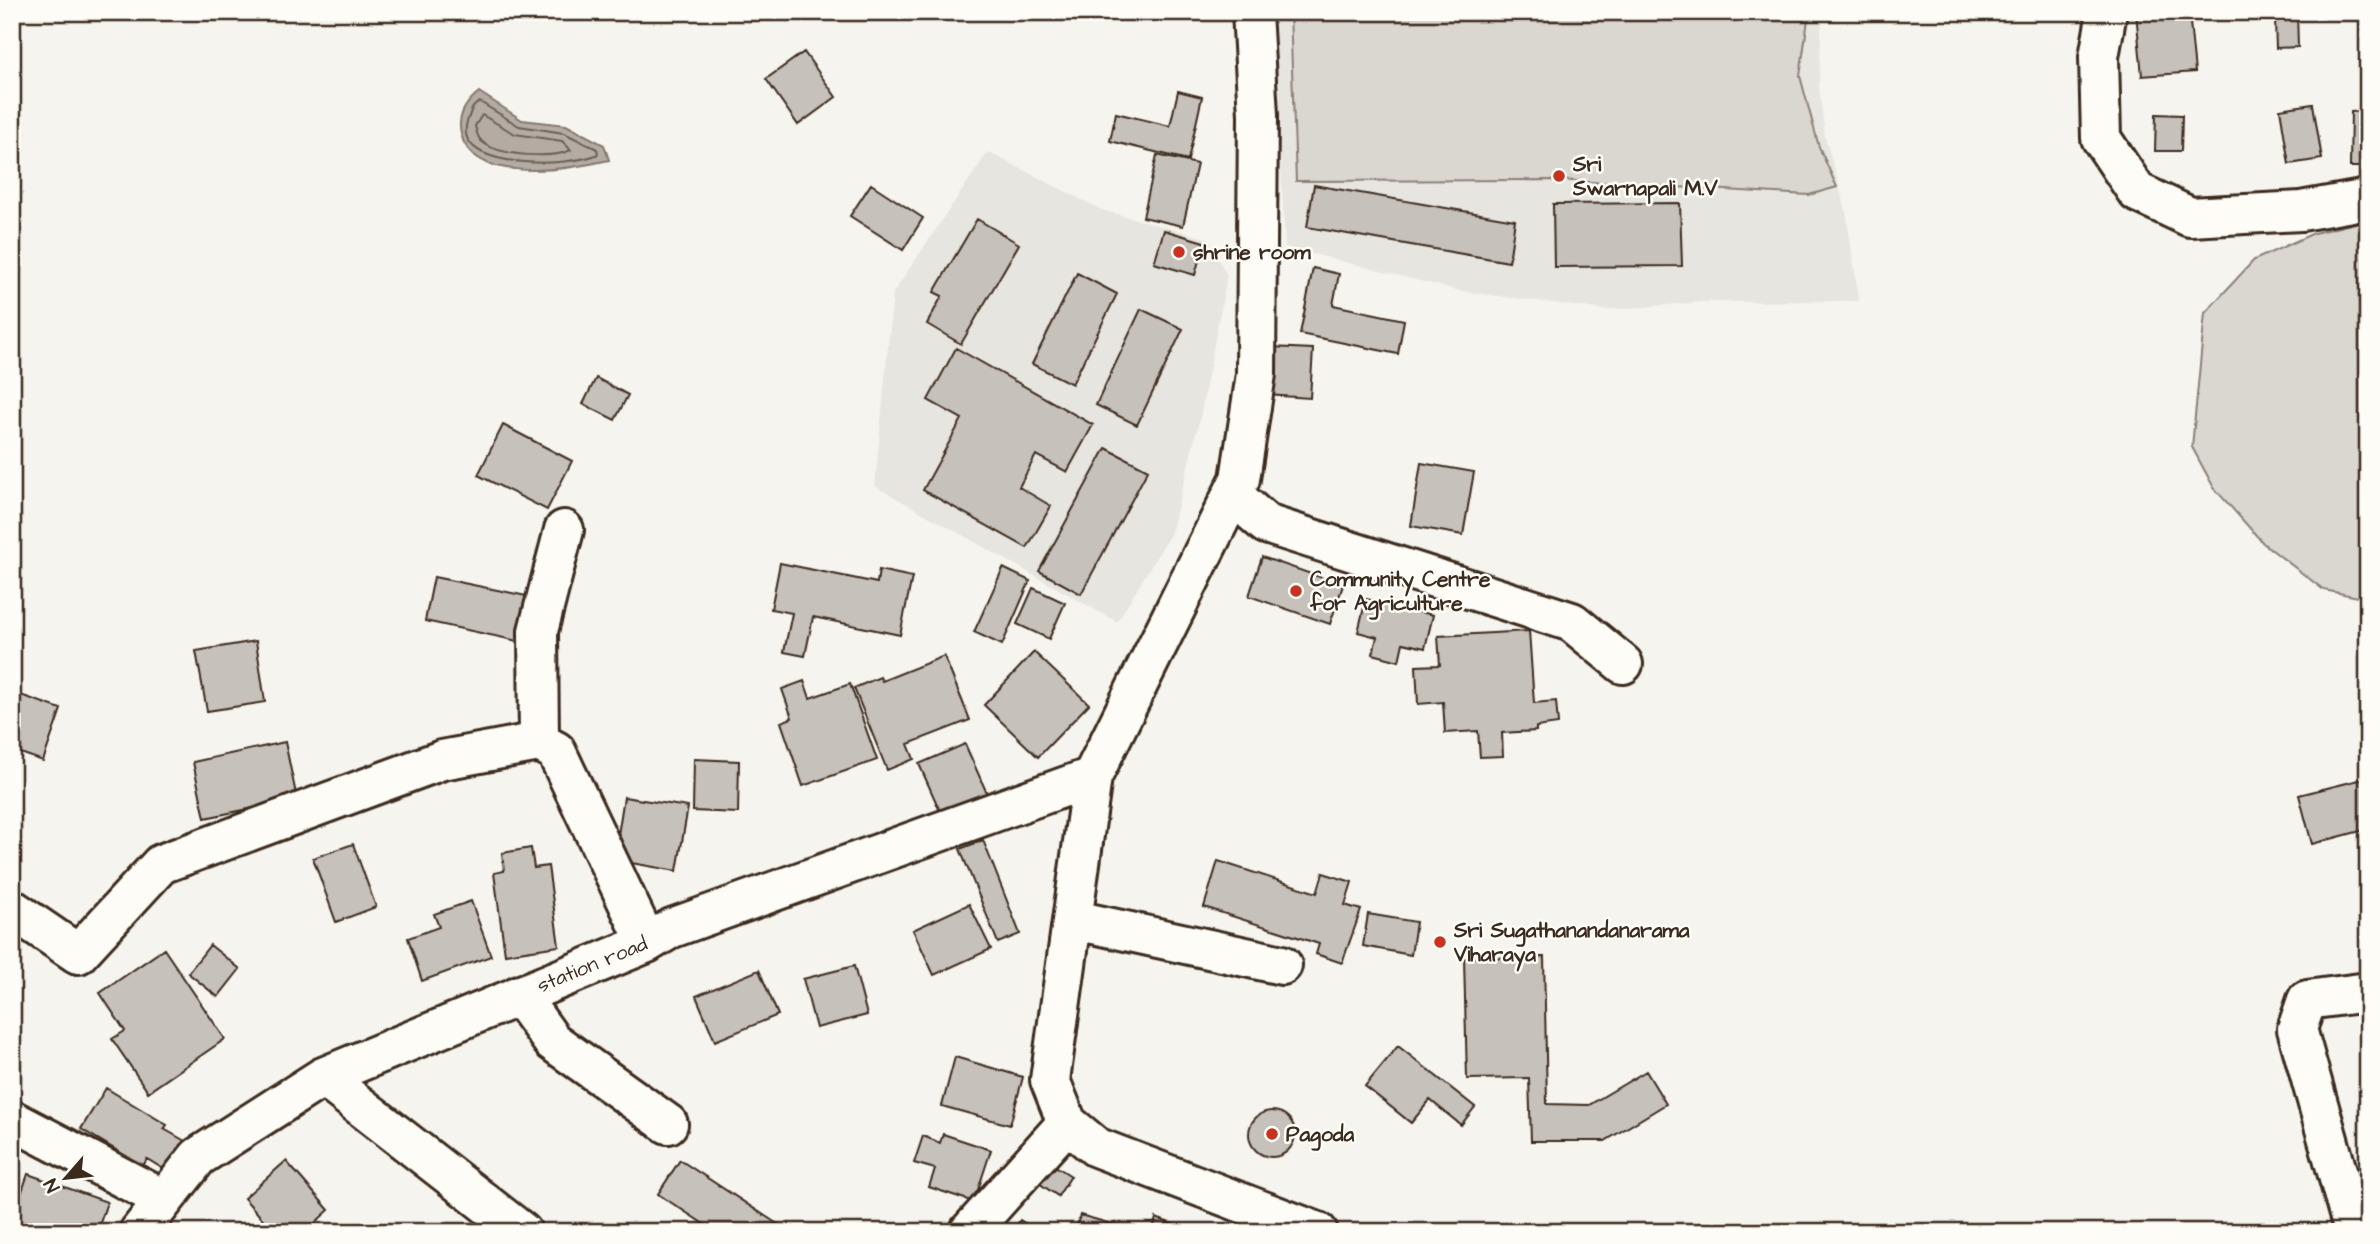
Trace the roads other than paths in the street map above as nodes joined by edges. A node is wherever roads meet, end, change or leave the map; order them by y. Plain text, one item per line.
1 (1252, 12) edge
2 (2107, 12) edge
3 (2368, 199) edge
4 (1233, 495) junction
5 (564, 530) dead end
6 (1623, 664) dead end
7 (539, 743) junction
8 (1093, 777) junction
9 (12, 909) edge
10 (1074, 920) junction
11 (647, 943) junction
12 (1282, 965) dead end
13 (2368, 992) edge
14 (519, 995) junction
15 (323, 1077) junction
16 (12, 1120) edge
17 (1067, 1123) junction
18 (668, 1124) dead end
19 (163, 1199) junction
20 (139, 1232) edge
21 (522, 1232) edge
22 (969, 1232) edge
23 (1318, 1232) edge
24 (2354, 1232) edge

1 - 4 street
2 - 3 street
4 - 6 street
4 - 8 street
5 - 7 street
7 - 9 street
7 - 11 street
8 - 10 street
8 - 11 street, station road
10 - 12 street
10 - 17 street
11 - 14 street, station road
13 - 24 street
14 - 15 street, station road
14 - 18 street
15 - 19 street, station road
15 - 21 street
16 - 19 street
17 - 22 street
17 - 23 street
19 - 20 street, station road

